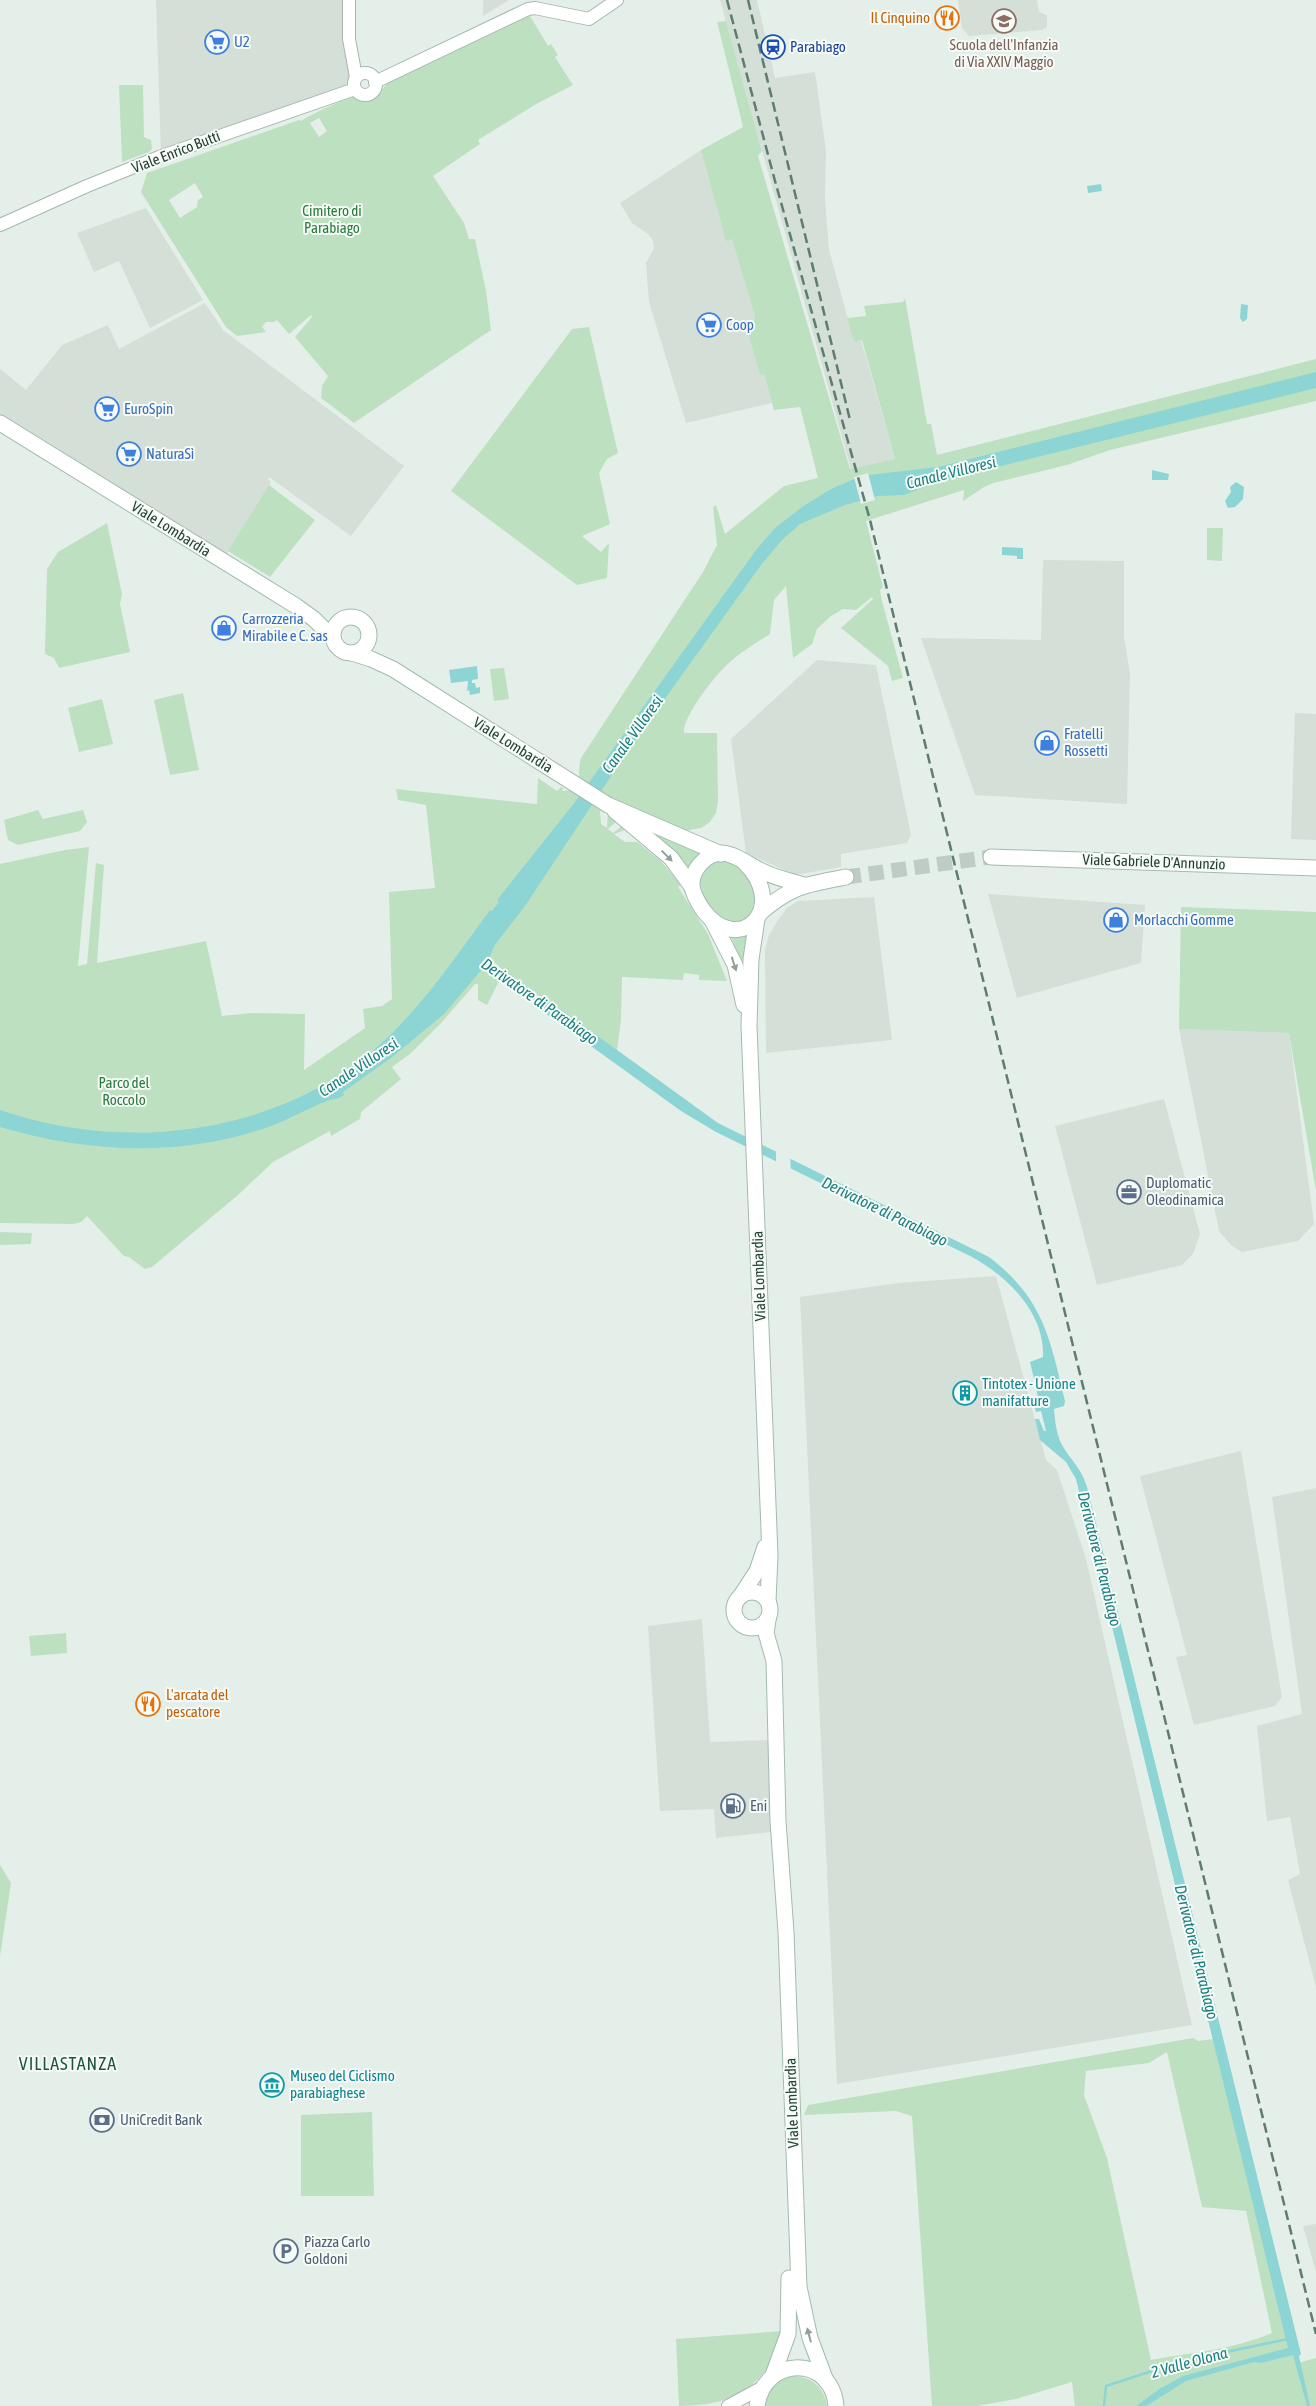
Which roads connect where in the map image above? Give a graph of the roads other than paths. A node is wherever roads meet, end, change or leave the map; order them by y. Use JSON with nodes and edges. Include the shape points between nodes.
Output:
{"nodes":[{"id":1,"x":349,"y":0,"type":"edge"},
{"id":2,"x":617,"y":0,"type":"edge"},
{"id":3,"x":376,"y":82,"type":"junction"},
{"id":4,"x":356,"y":83,"type":"junction"},
{"id":5,"x":0,"y":226,"type":"edge"},
{"id":6,"x":0,"y":422,"type":"edge"},
{"id":7,"x":314,"y":619,"type":"junction"},
{"id":8,"x":337,"y":622,"type":"junction"},
{"id":9,"x":333,"y":638,"type":"junction"},
{"id":10,"x":368,"y":641,"type":"junction"},
{"id":11,"x":352,"y":653,"type":"junction"},
{"id":12,"x":393,"y":669,"type":"junction"},
{"id":13,"x":604,"y":802,"type":"junction"},
{"id":14,"x":721,"y":854,"type":"junction"},
{"id":15,"x":991,"y":857,"type":"tunnel mouth"},
{"id":16,"x":743,"y":861,"type":"junction"},
{"id":17,"x":1316,"y":868,"type":"edge"},
{"id":18,"x":846,"y":877,"type":"tunnel mouth"},
{"id":19,"x":804,"y":885,"type":"junction"},
{"id":20,"x":692,"y":887,"type":"junction"},
{"id":21,"x":759,"y":916,"type":"junction"},
{"id":22,"x":712,"y":920,"type":"junction"},
{"id":23,"x":749,"y":1026,"type":"junction"},
{"id":24,"x":768,"y":1525,"type":"junction"},
{"id":25,"x":740,"y":1597,"type":"junction"},
{"id":26,"x":768,"y":1601,"type":"junction"},
{"id":27,"x":768,"y":1620,"type":"junction"},
{"id":28,"x":744,"y":1626,"type":"junction"},
{"id":29,"x":773,"y":1685,"type":"junction"},
{"id":30,"x":778,"y":1821,"type":"junction"},
{"id":31,"x":768,"y":2381,"type":"junction"},
{"id":32,"x":826,"y":2381,"type":"junction"},
{"id":33,"x":728,"y":2406,"type":"edge"},
{"id":34,"x":757,"y":2406,"type":"edge"},
{"id":35,"x":836,"y":2406,"type":"edge"}],
"edges":[{"from":1,"to":4,"type":"street","via":[[349,39]]},
{"from":2,"to":3,"type":"street","via":[[589,19],[528,9]]},
{"from":3,"to":4,"type":"street","via":[[363,73]]},
{"from":3,"to":4,"type":"street","via":[[370,94],[361,94]]},
{"from":4,"to":5,"type":"street","name":"Viale Enrico Butti","via":[[87,186]]},
{"from":6,"to":7,"type":"main road","name":"Viale Lombardia"},
{"from":7,"to":8,"type":"main road","name":"Viale Lombardia"},
{"from":7,"to":9,"type":"main road","name":"Viale Lombardia"},
{"from":8,"to":9,"type":"main road"},
{"from":8,"to":10,"type":"main road","name":"Viale Lombardia","via":[[347,617],[358,618],[368,630]]},
{"from":9,"to":11,"type":"main road","name":"Viale Lombardia","via":[[341,650]]},
{"from":10,"to":11,"type":"main road","via":[[362,649]]},
{"from":10,"to":12,"type":"main road","name":"Viale Lombardia"},
{"from":11,"to":12,"type":"main road","name":"Viale Lombardia"},
{"from":12,"to":13,"type":"main road","name":"Viale Lombardia"},
{"from":13,"to":14,"type":"main road","name":"Viale Lombardia"},
{"from":13,"to":20,"type":"main road","name":"Viale Lombardia","one_way":true,"via":[[671,858]]},
{"from":14,"to":16,"type":"main road","name":"Viale Lombardia"},
{"from":14,"to":20,"type":"main road","via":[[701,863]]},
{"from":15,"to":17,"type":"main road","name":"Viale Gabriele D'Annunzio"},
{"from":16,"to":19,"type":"main road","via":[[765,873]]},
{"from":16,"to":21,"type":"main road","name":"Viale Lombardia","via":[[761,887],[764,901]]},
{"from":18,"to":19,"type":"main road"},
{"from":19,"to":21,"type":"main road","via":[[782,895]]},
{"from":20,"to":22,"type":"main road","name":"Viale Lombardia"},
{"from":21,"to":22,"type":"main road","via":[[746,927],[734,930]]},
{"from":21,"to":23,"type":"main road","name":"Viale Lombardia","via":[[751,959]]},
{"from":22,"to":23,"type":"main road","name":"Viale Lombardia","one_way":true,"via":[[735,964]]},
{"from":23,"to":24,"type":"main road","name":"Viale Lombardia"},
{"from":24,"to":25,"type":"main road","name":"Viale Lombardia","via":[[757,1571]]},
{"from":24,"to":26,"type":"main road","name":"Viale Lombardia"},
{"from":25,"to":26,"type":"main road","via":[[755,1592]]},
{"from":25,"to":28,"type":"main road","name":"Viale Lombardia","via":[[734,1612]]},
{"from":26,"to":27,"type":"main road","name":"Viale Lombardia"},
{"from":27,"to":28,"type":"main road","via":[[754,1628]]},
{"from":27,"to":29,"type":"main road","name":"Viale Lombardia","via":[[766,1633],[774,1662]]},
{"from":28,"to":29,"type":"main road","name":"Viale Lombardia","via":[[765,1654]]},
{"from":29,"to":30,"type":"main road","name":"Viale Lombardia"},
{"from":30,"to":31,"type":"main road","name":"Viale Lombardia","via":[[777,1929],[790,2301],[788,2334]]},
{"from":32,"to":30,"type":"main road","name":"Viale Lombardia","one_way":true,"via":[[810,2338],[799,2287],[786,1932]]},
{"from":31,"to":32,"type":"main road","via":[[791,2368],[800,2367]]},
{"from":31,"to":33,"type":"street"},
{"from":31,"to":34,"type":"main road","name":"Viale Lombardia"},
{"from":32,"to":35,"type":"main road","name":"Viale Lombardia","via":[[834,2393]]}]}
